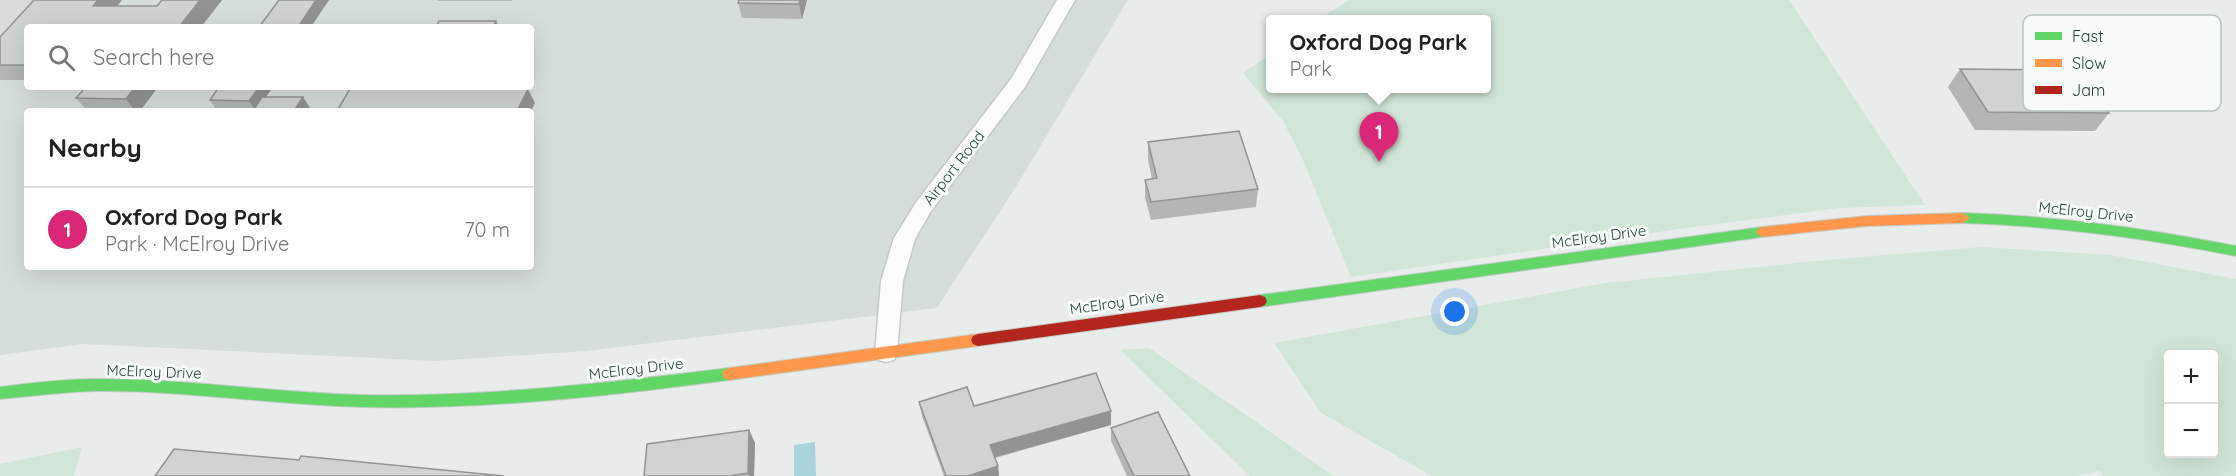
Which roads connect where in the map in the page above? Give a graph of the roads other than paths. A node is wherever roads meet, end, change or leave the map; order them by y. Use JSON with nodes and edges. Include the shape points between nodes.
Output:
{"nodes":[{"id":1,"x":1066,"y":0,"type":"edge"},
{"id":2,"x":2236,"y":251,"type":"edge"},
{"id":3,"x":886,"y":353,"type":"junction"},
{"id":4,"x":0,"y":393,"type":"edge"}],
"edges":[{"from":1,"to":3,"type":"street","name":"Airport Road","via":[[1018,83],[924,206],[905,238],[892,281]]},
{"from":2,"to":3,"type":"street","name":"McElroy Drive","via":[[2097,227],[1995,220],[1904,219],[1807,226]]},
{"from":3,"to":4,"type":"street","name":"McElroy Drive","via":[[522,398],[362,401],[157,387],[58,386]]}]}
